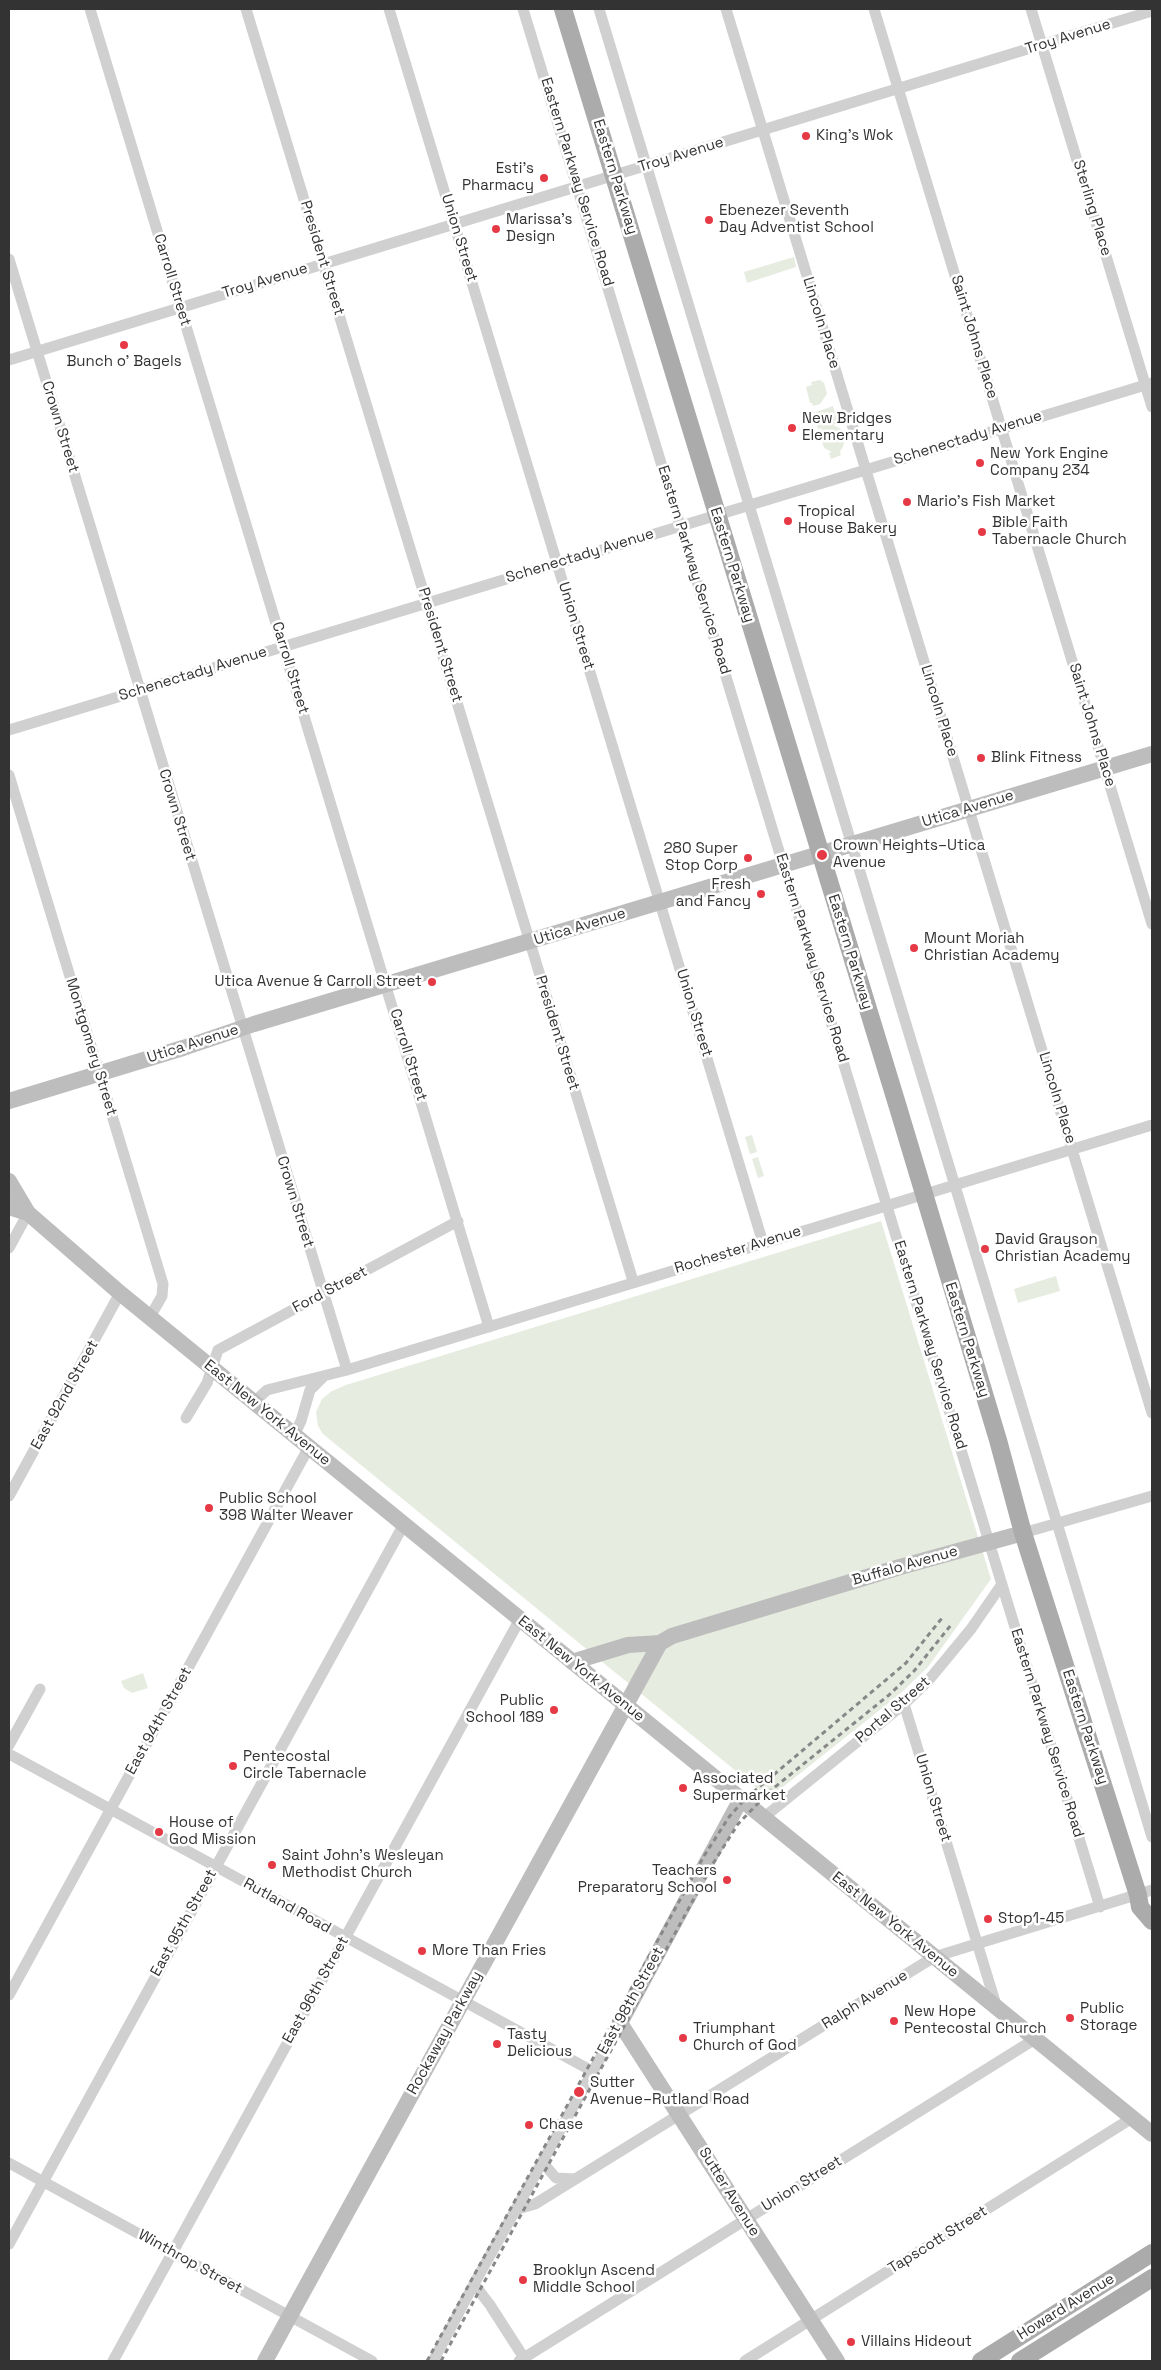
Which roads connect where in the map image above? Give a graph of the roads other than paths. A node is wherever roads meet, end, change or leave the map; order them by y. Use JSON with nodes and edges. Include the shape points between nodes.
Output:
{"nodes":[{"id":1,"x":90,"y":9,"type":"edge"},
{"id":2,"x":246,"y":9,"type":"edge"},
{"id":3,"x":389,"y":9,"type":"edge"},
{"id":4,"x":523,"y":9,"type":"edge"},
{"id":5,"x":563,"y":9,"type":"edge"},
{"id":6,"x":599,"y":9,"type":"edge"},
{"id":7,"x":726,"y":9,"type":"edge"},
{"id":8,"x":874,"y":9,"type":"edge"},
{"id":9,"x":1031,"y":9,"type":"edge"},
{"id":10,"x":1152,"y":11,"type":"edge"},
{"id":11,"x":1042,"y":45,"type":"junction"},
{"id":12,"x":899,"y":88,"type":"junction"},
{"id":13,"x":762,"y":130,"type":"junction"},
{"id":14,"x":646,"y":165,"type":"junction"},
{"id":15,"x":614,"y":175,"type":"junction"},
{"id":16,"x":578,"y":186,"type":"junction"},
{"id":17,"x":454,"y":223,"type":"junction"},
{"id":18,"x":9,"y":259,"type":"edge"},
{"id":19,"x":324,"y":263,"type":"junction"},
{"id":20,"x":180,"y":307,"type":"junction"},
{"id":21,"x":37,"y":351,"type":"junction"},
{"id":22,"x":9,"y":360,"type":"edge"},
{"id":23,"x":1149,"y":384,"type":"edge"},
{"id":24,"x":1152,"y":407,"type":"edge"},
{"id":25,"x":1002,"y":428,"type":"junction"},
{"id":26,"x":866,"y":470,"type":"junction"},
{"id":27,"x":749,"y":505,"type":"junction"},
{"id":28,"x":717,"y":515,"type":"junction"},
{"id":29,"x":681,"y":526,"type":"junction"},
{"id":30,"x":557,"y":563,"type":"junction"},
{"id":31,"x":427,"y":602,"type":"junction"},
{"id":32,"x":283,"y":647,"type":"junction"},
{"id":33,"x":139,"y":690,"type":"junction"},
{"id":34,"x":9,"y":730,"type":"edge"},
{"id":35,"x":1152,"y":754,"type":"edge"},
{"id":36,"x":1105,"y":768,"type":"junction"},
{"id":37,"x":9,"y":775,"type":"edge"},
{"id":38,"x":969,"y":809,"type":"junction"},
{"id":39,"x":851,"y":844,"type":"junction"},
{"id":40,"x":820,"y":854,"type":"junction"},
{"id":41,"x":784,"y":864,"type":"junction"},
{"id":42,"x":660,"y":903,"type":"junction"},
{"id":43,"x":1152,"y":924,"type":"edge"},
{"id":44,"x":530,"y":942,"type":"junction"},
{"id":45,"x":386,"y":985,"type":"junction"},
{"id":46,"x":242,"y":1028,"type":"junction"},
{"id":47,"x":99,"y":1073,"type":"junction"},
{"id":48,"x":9,"y":1101,"type":"edge"},
{"id":49,"x":1152,"y":1125,"type":"edge"},
{"id":50,"x":1072,"y":1149,"type":"junction"},
{"id":51,"x":9,"y":1181,"type":"edge"},
{"id":52,"x":956,"y":1184,"type":"junction"},
{"id":53,"x":923,"y":1194,"type":"junction"},
{"id":54,"x":887,"y":1205,"type":"junction"},
{"id":55,"x":9,"y":1207,"type":"edge"},
{"id":56,"x":28,"y":1214,"type":"junction"},
{"id":57,"x":458,"y":1220,"type":"junction"},
{"id":58,"x":763,"y":1243,"type":"junction"},
{"id":59,"x":9,"y":1248,"type":"edge"},
{"id":60,"x":633,"y":1281,"type":"junction"},
{"id":61,"x":323,"y":1293,"type":"junction"},
{"id":62,"x":120,"y":1294,"type":"junction"},
{"id":63,"x":150,"y":1317,"type":"junction"},
{"id":64,"x":489,"y":1327,"type":"junction"},
{"id":65,"x":212,"y":1368,"type":"junction"},
{"id":66,"x":347,"y":1370,"type":"junction"},
{"id":67,"x":323,"y":1376,"type":"junction"},
{"id":68,"x":254,"y":1402,"type":"junction"},
{"id":69,"x":1152,"y":1413,"type":"edge"},
{"id":70,"x":186,"y":1418,"type":"dead end"},
{"id":71,"x":294,"y":1435,"type":"junction"},
{"id":72,"x":309,"y":1447,"type":"junction"},
{"id":73,"x":9,"y":1496,"type":"edge"},
{"id":74,"x":1152,"y":1496,"type":"edge"},
{"id":75,"x":1058,"y":1523,"type":"junction"},
{"id":76,"x":404,"y":1524,"type":"junction"},
{"id":77,"x":1023,"y":1533,"type":"junction"},
{"id":78,"x":990,"y":1542,"type":"junction"},
{"id":79,"x":1002,"y":1584,"type":"junction"},
{"id":80,"x":520,"y":1619,"type":"junction"},
{"id":81,"x":660,"y":1643,"type":"junction"},
{"id":82,"x":572,"y":1662,"type":"junction"},
{"id":83,"x":40,"y":1689,"type":"dead end"},
{"id":84,"x":625,"y":1704,"type":"junction"},
{"id":85,"x":904,"y":1704,"type":"junction"},
{"id":86,"x":9,"y":1745,"type":"edge"},
{"id":87,"x":9,"y":1754,"type":"edge"},
{"id":88,"x":741,"y":1799,"type":"junction"},
{"id":89,"x":110,"y":1809,"type":"junction"},
{"id":90,"x":764,"y":1818,"type":"junction"},
{"id":91,"x":1152,"y":1837,"type":"edge"},
{"id":92,"x":215,"y":1867,"type":"junction"},
{"id":93,"x":1147,"y":1897,"type":"edge"},
{"id":94,"x":1100,"y":1906,"type":"junction"},
{"id":95,"x":1152,"y":1921,"type":"edge"},
{"id":96,"x":344,"y":1937,"type":"junction"},
{"id":97,"x":977,"y":1944,"type":"junction"},
{"id":98,"x":934,"y":1957,"type":"junction"},
{"id":99,"x":9,"y":1995,"type":"edge"},
{"id":100,"x":462,"y":2002,"type":"junction"},
{"id":101,"x":997,"y":2008,"type":"junction"},
{"id":102,"x":620,"y":2023,"type":"junction"},
{"id":103,"x":1035,"y":2039,"type":"junction"},
{"id":104,"x":592,"y":2071,"type":"junction"},
{"id":105,"x":680,"y":2114,"type":"junction"},
{"id":106,"x":1132,"y":2118,"type":"junction"},
{"id":107,"x":1152,"y":2134,"type":"edge"},
{"id":108,"x":9,"y":2163,"type":"edge"},
{"id":109,"x":543,"y":2163,"type":"junction"},
{"id":110,"x":576,"y":2179,"type":"junction"},
{"id":111,"x":43,"y":2182,"type":"junction"},
{"id":112,"x":518,"y":2209,"type":"junction"},
{"id":113,"x":746,"y":2219,"type":"junction"},
{"id":114,"x":9,"y":2244,"type":"edge"},
{"id":115,"x":172,"y":2253,"type":"junction"},
{"id":116,"x":1152,"y":2253,"type":"edge"},
{"id":117,"x":1152,"y":2278,"type":"edge"},
{"id":118,"x":474,"y":2284,"type":"junction"},
{"id":119,"x":289,"y":2317,"type":"junction"},
{"id":120,"x":811,"y":2320,"type":"junction"},
{"id":121,"x":523,"y":2360,"type":"edge"},
{"id":122,"x":113,"y":2361,"type":"edge"},
{"id":123,"x":265,"y":2361,"type":"edge"},
{"id":124,"x":372,"y":2361,"type":"edge"},
{"id":125,"x":433,"y":2361,"type":"edge"},
{"id":126,"x":745,"y":2361,"type":"edge"},
{"id":127,"x":837,"y":2361,"type":"edge"},
{"id":128,"x":981,"y":2361,"type":"edge"},
{"id":129,"x":1020,"y":2361,"type":"edge"}],
"edges":[{"from":1,"to":20,"type":"street","name":"Carroll Street"},
{"from":2,"to":19,"type":"street","name":"President Street"},
{"from":3,"to":17,"type":"street","name":"Union Street"},
{"from":4,"to":16,"type":"street","name":"Eastern Parkway Service Road"},
{"from":5,"to":15,"type":"main road","name":"Eastern Parkway"},
{"from":6,"to":14,"type":"street"},
{"from":7,"to":13,"type":"street","name":"Lincoln Place"},
{"from":8,"to":12,"type":"street","name":"Saint Johns Place"},
{"from":9,"to":11,"type":"street","name":"Sterling Place"},
{"from":10,"to":11,"type":"street","name":"Troy Avenue"},
{"from":11,"to":12,"type":"street","name":"Troy Avenue"},
{"from":11,"to":23,"type":"street","name":"Sterling Place"},
{"from":12,"to":13,"type":"street","name":"Troy Avenue"},
{"from":12,"to":25,"type":"street","name":"Saint Johns Place"},
{"from":13,"to":14,"type":"street","name":"Troy Avenue"},
{"from":13,"to":26,"type":"street","name":"Lincoln Place"},
{"from":14,"to":15,"type":"street","name":"Troy Avenue"},
{"from":14,"to":27,"type":"street"},
{"from":15,"to":16,"type":"street","name":"Troy Avenue"},
{"from":15,"to":28,"type":"main road","name":"Eastern Parkway"},
{"from":16,"to":17,"type":"street","name":"Troy Avenue"},
{"from":16,"to":29,"type":"street","name":"Eastern Parkway Service Road"},
{"from":17,"to":19,"type":"street","name":"Troy Avenue"},
{"from":17,"to":30,"type":"street","name":"Union Street"},
{"from":18,"to":21,"type":"street","name":"Crown Street"},
{"from":19,"to":20,"type":"street","name":"Troy Avenue"},
{"from":19,"to":31,"type":"street","name":"President Street"},
{"from":20,"to":21,"type":"street","name":"Troy Avenue"},
{"from":20,"to":32,"type":"street","name":"Carroll Street"},
{"from":21,"to":22,"type":"street","name":"Troy Avenue"},
{"from":21,"to":33,"type":"street","name":"Crown Street"},
{"from":23,"to":24,"type":"street","name":"Sterling Place"},
{"from":23,"to":25,"type":"street","name":"Schenectady Avenue"},
{"from":25,"to":26,"type":"street","name":"Schenectady Avenue"},
{"from":25,"to":36,"type":"street","name":"Saint Johns Place"},
{"from":26,"to":27,"type":"street","name":"Schenectady Avenue"},
{"from":26,"to":38,"type":"street","name":"Lincoln Place"},
{"from":27,"to":28,"type":"street","name":"Schenectady Avenue"},
{"from":27,"to":39,"type":"street"},
{"from":28,"to":29,"type":"street","name":"Schenectady Avenue"},
{"from":28,"to":40,"type":"main road","name":"Eastern Parkway"},
{"from":29,"to":30,"type":"street","name":"Schenectady Avenue"},
{"from":29,"to":41,"type":"street","name":"Eastern Parkway Service Road"},
{"from":30,"to":31,"type":"street","name":"Schenectady Avenue"},
{"from":30,"to":42,"type":"street","name":"Union Street"},
{"from":31,"to":32,"type":"street","name":"Schenectady Avenue"},
{"from":31,"to":44,"type":"street","name":"President Street"},
{"from":32,"to":33,"type":"street","name":"Schenectady Avenue"},
{"from":32,"to":45,"type":"street","name":"Carroll Street"},
{"from":33,"to":34,"type":"street","name":"Schenectady Avenue"},
{"from":33,"to":46,"type":"street","name":"Crown Street"},
{"from":35,"to":36,"type":"main road","name":"Utica Avenue"},
{"from":36,"to":38,"type":"main road","name":"Utica Avenue"},
{"from":36,"to":43,"type":"street","name":"Saint Johns Place"},
{"from":37,"to":47,"type":"street","name":"Montgomery Street"},
{"from":38,"to":39,"type":"main road","name":"Utica Avenue"},
{"from":38,"to":50,"type":"street","name":"Lincoln Place"},
{"from":39,"to":40,"type":"main road","name":"Utica Avenue"},
{"from":39,"to":52,"type":"street"},
{"from":40,"to":41,"type":"main road","name":"Utica Avenue"},
{"from":40,"to":53,"type":"main road","name":"Eastern Parkway"},
{"from":41,"to":42,"type":"main road","name":"Utica Avenue"},
{"from":41,"to":54,"type":"street","name":"Eastern Parkway Service Road"},
{"from":42,"to":44,"type":"main road","name":"Utica Avenue"},
{"from":42,"to":58,"type":"street","name":"Union Street"},
{"from":44,"to":45,"type":"main road","name":"Utica Avenue"},
{"from":44,"to":60,"type":"street","name":"President Street"},
{"from":45,"to":46,"type":"main road","name":"Utica Avenue"},
{"from":45,"to":57,"type":"street","name":"Carroll Street"},
{"from":46,"to":47,"type":"main road","name":"Utica Avenue"},
{"from":46,"to":61,"type":"street","name":"Crown Street"},
{"from":47,"to":48,"type":"main road","name":"Utica Avenue"},
{"from":47,"to":63,"type":"street","name":"Montgomery Street","via":[[163,1284],[162,1296]]},
{"from":49,"to":50,"type":"street","name":"Rochester Avenue"},
{"from":50,"to":52,"type":"street","name":"Rochester Avenue"},
{"from":50,"to":69,"type":"street","name":"Lincoln Place"},
{"from":51,"to":56,"type":"main road"},
{"from":52,"to":53,"type":"street","name":"Rochester Avenue"},
{"from":52,"to":75,"type":"street"},
{"from":53,"to":54,"type":"street","name":"Rochester Avenue"},
{"from":53,"to":77,"type":"main road","name":"Eastern Parkway"},
{"from":54,"to":58,"type":"street","name":"Rochester Avenue"},
{"from":54,"to":78,"type":"street","name":"Eastern Parkway Service Road"},
{"from":55,"to":56,"type":"main road","name":"East New York Avenue"},
{"from":56,"to":59,"type":"street"},
{"from":56,"to":62,"type":"main road","name":"East New York Avenue"},
{"from":57,"to":61,"type":"street","name":"Ford Street"},
{"from":57,"to":64,"type":"street","name":"Carroll Street"},
{"from":58,"to":60,"type":"street","name":"Rochester Avenue"},
{"from":60,"to":64,"type":"street","name":"Rochester Avenue"},
{"from":61,"to":65,"type":"street","name":"Ford Street","via":[[218,1350]]},
{"from":61,"to":66,"type":"street","name":"Crown Street"},
{"from":62,"to":63,"type":"main road","name":"East New York Avenue"},
{"from":62,"to":73,"type":"street","name":"East 92nd Street"},
{"from":63,"to":65,"type":"main road","name":"East New York Avenue"},
{"from":64,"to":66,"type":"street","name":"Rochester Avenue"},
{"from":65,"to":68,"type":"main road","name":"East New York Avenue"},
{"from":65,"to":70,"type":"street","name":"Ford Street"},
{"from":66,"to":67,"type":"street","name":"Rochester Avenue"},
{"from":67,"to":68,"type":"street","name":"Rochester Avenue","via":[[267,1390]]},
{"from":67,"to":71,"type":"street","via":[[310,1390]]},
{"from":68,"to":71,"type":"main road","name":"East New York Avenue"},
{"from":71,"to":72,"type":"main road","name":"East New York Avenue"},
{"from":72,"to":76,"type":"main road","name":"East New York Avenue"},
{"from":72,"to":89,"type":"street","name":"East 94th Street"},
{"from":74,"to":75,"type":"street","name":"Buffalo Avenue"},
{"from":75,"to":77,"type":"street","name":"Buffalo Avenue"},
{"from":75,"to":91,"type":"street"},
{"from":76,"to":80,"type":"main road","name":"East New York Avenue"},
{"from":76,"to":92,"type":"street","name":"East 95th Street"},
{"from":77,"to":78,"type":"main road","name":"Buffalo Avenue"},
{"from":77,"to":93,"type":"main road","name":"Eastern Parkway"},
{"from":78,"to":79,"type":"street","name":"Eastern Parkway Service Road"},
{"from":78,"to":81,"type":"main road","name":"Buffalo Avenue","via":[[672,1636]]},
{"from":79,"to":85,"type":"street","name":"Portal Street","via":[[953,1652]]},
{"from":79,"to":94,"type":"street","name":"Eastern Parkway Service Road"},
{"from":80,"to":82,"type":"main road","name":"East New York Avenue"},
{"from":80,"to":96,"type":"street","name":"East 96th Street"},
{"from":81,"to":82,"type":"main road","name":"Buffalo Avenue","via":[[628,1645]]},
{"from":81,"to":84,"type":"main road"},
{"from":82,"to":84,"type":"main road","name":"East New York Avenue"},
{"from":83,"to":86,"type":"street"},
{"from":84,"to":88,"type":"main road","name":"East New York Avenue"},
{"from":84,"to":100,"type":"main road","name":"Rockaway Parkway"},
{"from":85,"to":90,"type":"street","name":"Portal Street"},
{"from":85,"to":97,"type":"street","name":"Union Street"},
{"from":87,"to":89,"type":"street","name":"Rutland Road"},
{"from":88,"to":90,"type":"main road","name":"East New York Avenue"},
{"from":88,"to":102,"type":"main road","name":"East 98th Street"},
{"from":89,"to":92,"type":"street","name":"Rutland Road"},
{"from":89,"to":99,"type":"street","name":"East 94th Street"},
{"from":90,"to":98,"type":"main road","name":"East New York Avenue"},
{"from":92,"to":96,"type":"street","name":"Rutland Road"},
{"from":92,"to":111,"type":"street","name":"East 95th Street"},
{"from":93,"to":94,"type":"street","name":"Ralph Avenue"},
{"from":93,"to":95,"type":"main road","name":"Eastern Parkway","via":[[1140,1907]]},
{"from":94,"to":97,"type":"street","name":"Ralph Avenue"},
{"from":96,"to":100,"type":"street","name":"Rutland Road"},
{"from":96,"to":115,"type":"street","name":"East 96th Street"},
{"from":97,"to":98,"type":"street","name":"Ralph Avenue"},
{"from":97,"to":101,"type":"street","name":"Union Street"},
{"from":98,"to":101,"type":"main road","name":"East New York Avenue"},
{"from":98,"to":105,"type":"street","name":"Ralph Avenue"},
{"from":100,"to":104,"type":"street","name":"Rutland Road"},
{"from":100,"to":119,"type":"main road","name":"Rockaway Parkway"},
{"from":101,"to":103,"type":"main road","name":"East New York Avenue"},
{"from":102,"to":104,"type":"street","name":"East 98th Street"},
{"from":102,"to":105,"type":"main road","name":"Sutter Avenue"},
{"from":103,"to":106,"type":"main road","name":"East New York Avenue"},
{"from":103,"to":113,"type":"street","name":"Union Street"},
{"from":104,"to":109,"type":"street","name":"East 98th Street"},
{"from":105,"to":110,"type":"street","name":"Ralph Avenue"},
{"from":105,"to":113,"type":"main road","name":"Sutter Avenue"},
{"from":106,"to":107,"type":"main road","name":"East New York Avenue"},
{"from":106,"to":120,"type":"street","name":"Tapscott Street"},
{"from":108,"to":111,"type":"street","name":"Winthrop Street"},
{"from":109,"to":110,"type":"street","via":[[556,2178]]},
{"from":109,"to":112,"type":"street","name":"East 98th Street"},
{"from":110,"to":112,"type":"street","name":"Ralph Avenue","via":[[535,2204]]},
{"from":111,"to":114,"type":"street","name":"East 95th Street"},
{"from":111,"to":115,"type":"street","name":"Winthrop Street"},
{"from":112,"to":118,"type":"street","name":"East 98th Street"},
{"from":113,"to":120,"type":"main road","name":"Sutter Avenue"},
{"from":113,"to":121,"type":"street","name":"Union Street"},
{"from":115,"to":119,"type":"street","name":"Winthrop Street"},
{"from":115,"to":122,"type":"street","name":"East 96th Street"},
{"from":116,"to":128,"type":"main road","name":"Howard Avenue"},
{"from":117,"to":129,"type":"main road","name":"Howard Avenue"},
{"from":118,"to":121,"type":"street"},
{"from":118,"to":125,"type":"street","name":"East 98th Street"},
{"from":119,"to":123,"type":"main road","name":"Rockaway Parkway"},
{"from":119,"to":124,"type":"street","name":"Winthrop Street"},
{"from":120,"to":126,"type":"street","name":"Tapscott Street"},
{"from":120,"to":127,"type":"main road","name":"Sutter Avenue"}]}
